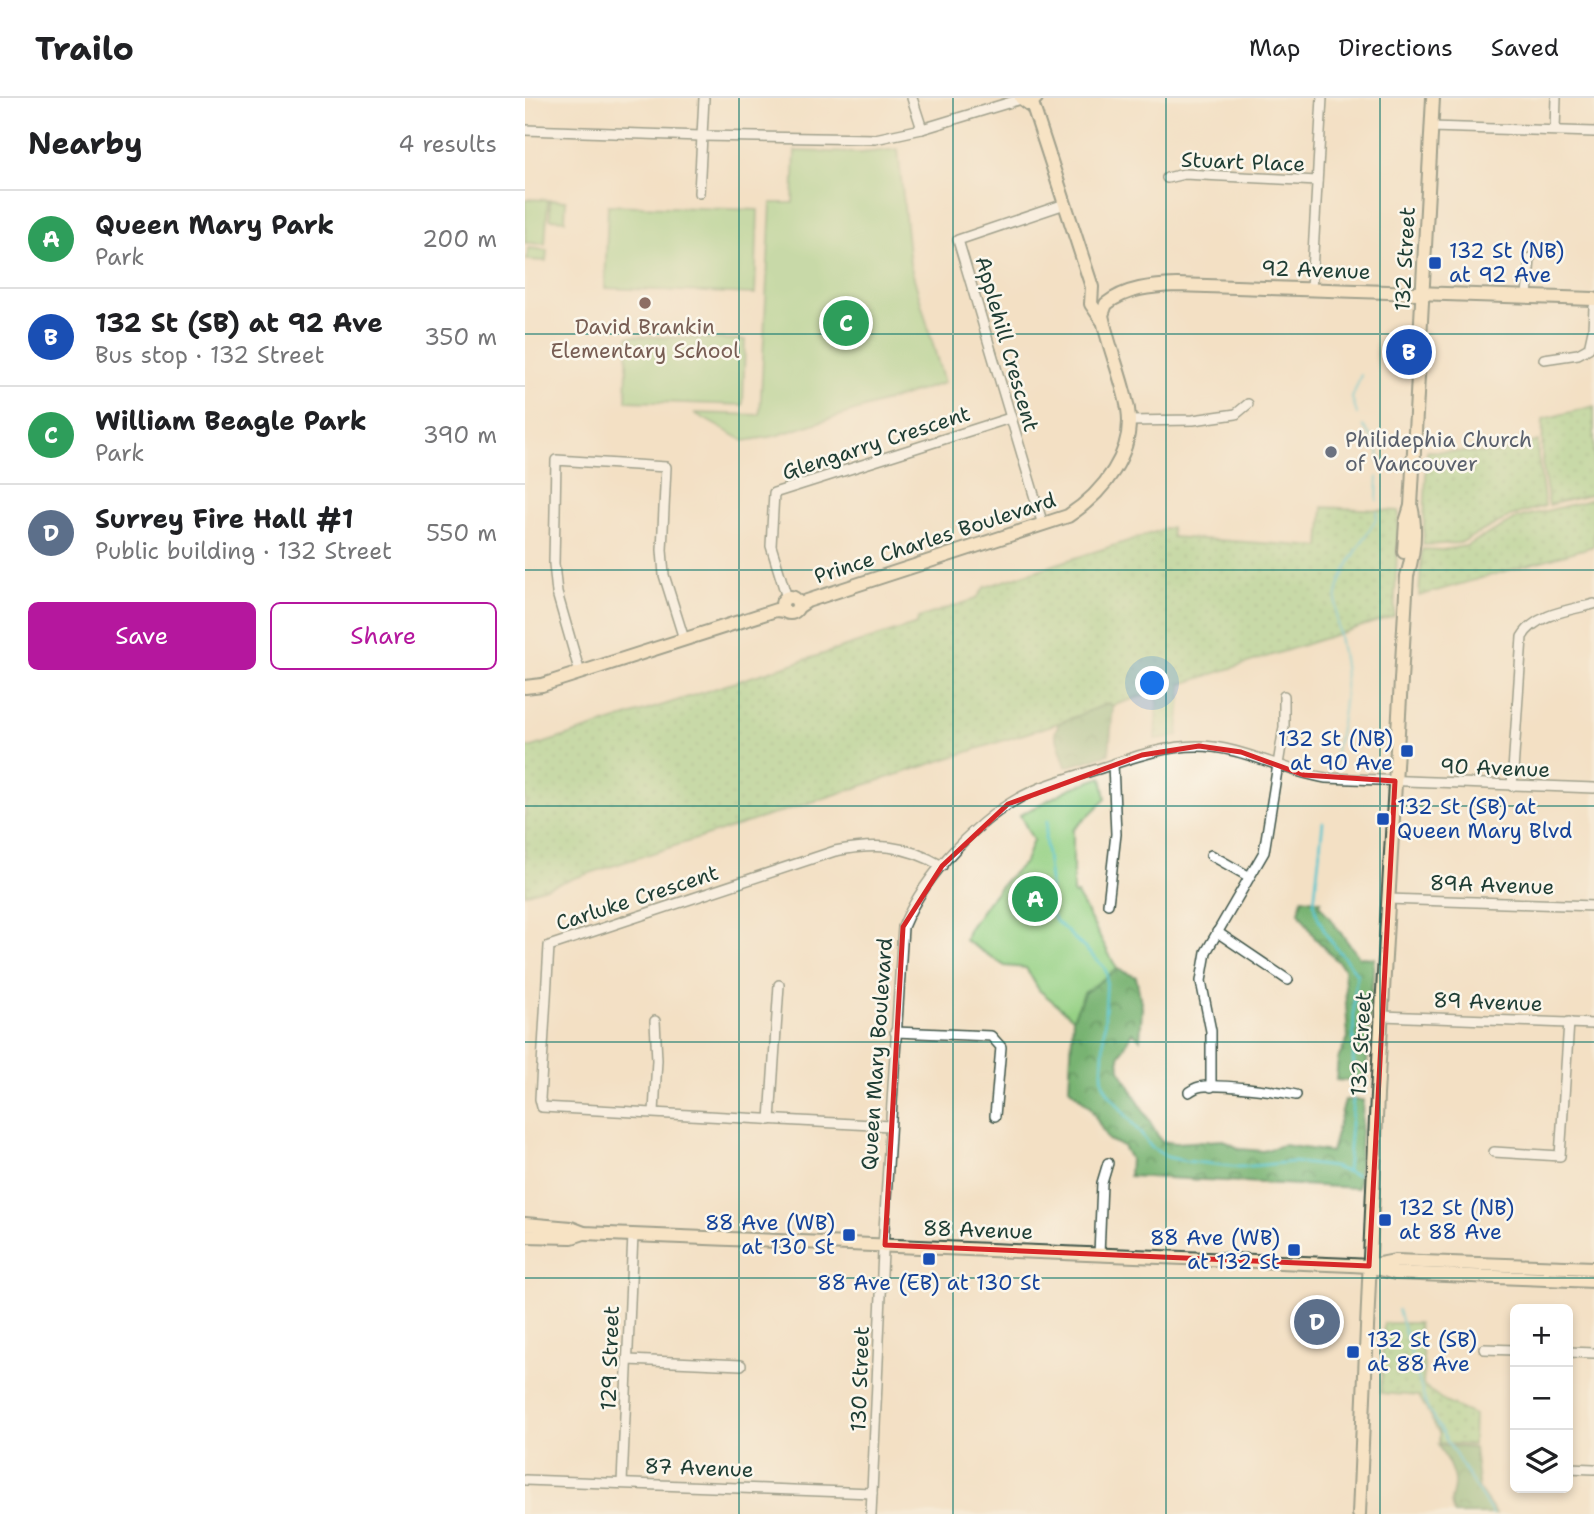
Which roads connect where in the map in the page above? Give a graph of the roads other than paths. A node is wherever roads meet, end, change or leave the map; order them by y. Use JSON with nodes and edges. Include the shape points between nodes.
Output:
{"nodes":[{"id":1,"x":704,"y":98,"type":"edge"},
{"id":2,"x":912,"y":98,"type":"edge"},
{"id":3,"x":1322,"y":98,"type":"edge"},
{"id":4,"x":1433,"y":98,"type":"edge"},
{"id":5,"x":1556,"y":98,"type":"edge"},
{"id":6,"x":1028,"y":100,"type":"edge"},
{"id":7,"x":1431,"y":127,"type":"junction"},
{"id":8,"x":922,"y":129,"type":"junction"},
{"id":9,"x":525,"y":130,"type":"edge"},
{"id":10,"x":1555,"y":130,"type":"junction"},
{"id":11,"x":1594,"y":132,"type":"edge"},
{"id":12,"x":702,"y":136,"type":"junction"},
{"id":13,"x":1167,"y":178,"type":"dead end"},
{"id":14,"x":1317,"y":181,"type":"junction"},
{"id":15,"x":699,"y":193,"type":"dead end"},
{"id":16,"x":1065,"y":204,"type":"junction"},
{"id":17,"x":1529,"y":258,"type":"dead end"},
{"id":18,"x":1311,"y":289,"type":"junction"},
{"id":19,"x":1423,"y":292,"type":"junction"},
{"id":20,"x":1527,"y":296,"type":"junction"},
{"id":21,"x":1098,"y":299,"type":"junction"},
{"id":22,"x":1594,"y":299,"type":"edge"},
{"id":23,"x":1594,"y":307,"type":"edge"},
{"id":24,"x":1544,"y":359,"type":"dead end"},
{"id":25,"x":1248,"y":404,"type":"dead end"},
{"id":26,"x":1010,"y":418,"type":"junction"},
{"id":27,"x":1129,"y":421,"type":"junction"},
{"id":28,"x":1043,"y":525,"type":"junction"},
{"id":29,"x":1594,"y":604,"type":"edge"},
{"id":30,"x":790,"y":605,"type":"junction"},
{"id":31,"x":684,"y":639,"type":"junction"},
{"id":32,"x":580,"y":673,"type":"junction"},
{"id":33,"x":525,"y":687,"type":"edge"},
{"id":34,"x":1284,"y":696,"type":"dead end"},
{"id":35,"x":1114,"y":764,"type":"junction"},
{"id":36,"x":1278,"y":766,"type":"junction"},
{"id":37,"x":1395,"y":781,"type":"junction"},
{"id":38,"x":1511,"y":786,"type":"junction"},
{"id":39,"x":1594,"y":788,"type":"edge"},
{"id":40,"x":1211,"y":855,"type":"dead end"},
{"id":41,"x":942,"y":866,"type":"junction"},
{"id":42,"x":1248,"y":876,"type":"junction"},
{"id":43,"x":1388,"y":899,"type":"junction"},
{"id":44,"x":1108,"y":904,"type":"dead end"},
{"id":45,"x":1594,"y":906,"type":"edge"},
{"id":46,"x":1217,"y":932,"type":"junction"},
{"id":47,"x":1288,"y":980,"type":"dead end"},
{"id":48,"x":779,"y":985,"type":"dead end"},
{"id":49,"x":1382,"y":1016,"type":"junction"},
{"id":50,"x":655,"y":1021,"type":"dead end"},
{"id":51,"x":1569,"y":1023,"type":"junction"},
{"id":52,"x":1594,"y":1024,"type":"edge"},
{"id":53,"x":996,"y":1026,"type":"dead end"},
{"id":54,"x":895,"y":1032,"type":"junction"},
{"id":55,"x":991,"y":1036,"type":"junction"},
{"id":56,"x":1212,"y":1087,"type":"junction"},
{"id":57,"x":1189,"y":1092,"type":"dead end"},
{"id":58,"x":1296,"y":1095,"type":"dead end"},
{"id":59,"x":654,"y":1112,"type":"junction"},
{"id":60,"x":995,"y":1116,"type":"dead end"},
{"id":61,"x":770,"y":1120,"type":"junction"},
{"id":62,"x":890,"y":1126,"type":"junction"},
{"id":63,"x":1494,"y":1152,"type":"dead end"},
{"id":64,"x":1108,"y":1163,"type":"dead end"},
{"id":65,"x":525,"y":1224,"type":"edge"},
{"id":66,"x":584,"y":1233,"type":"junction"},
{"id":67,"x":633,"y":1235,"type":"junction"},
{"id":68,"x":525,"y":1236,"type":"edge"},
{"id":69,"x":885,"y":1245,"type":"junction"},
{"id":70,"x":1099,"y":1255,"type":"junction"},
{"id":71,"x":1369,"y":1266,"type":"junction"},
{"id":72,"x":1594,"y":1268,"type":"edge"},
{"id":73,"x":1594,"y":1281,"type":"edge"},
{"id":74,"x":1485,"y":1349,"type":"dead end"},
{"id":75,"x":1510,"y":1350,"type":"edge"},
{"id":76,"x":1573,"y":1352,"type":"edge"},
{"id":77,"x":1594,"y":1353,"type":"edge"},
{"id":78,"x":628,"y":1360,"type":"junction"},
{"id":79,"x":741,"y":1365,"type":"dead end"},
{"id":80,"x":1573,"y":1468,"type":"edge"},
{"id":81,"x":1594,"y":1469,"type":"edge"},
{"id":82,"x":525,"y":1480,"type":"edge"},
{"id":83,"x":622,"y":1483,"type":"junction"},
{"id":84,"x":872,"y":1493,"type":"junction"},
{"id":85,"x":871,"y":1514,"type":"edge"},
{"id":86,"x":1359,"y":1514,"type":"edge"}],
"edges":[{"from":1,"to":12,"type":"street"},
{"from":2,"to":8,"type":"street"},
{"from":3,"to":14,"type":"street"},
{"from":4,"to":7,"type":"main road","name":"132 Street"},
{"from":5,"to":10,"type":"street"},
{"from":6,"to":8,"type":"street"},
{"from":6,"to":16,"type":"main road","name":"Prince Charles Boulevard"},
{"from":7,"to":10,"type":"street"},
{"from":7,"to":19,"type":"main road","name":"132 Street"},
{"from":8,"to":12,"type":"street","via":[[849,140]]},
{"from":9,"to":12,"type":"street"},
{"from":10,"to":11,"type":"street"},
{"from":12,"to":15,"type":"street"},
{"from":13,"to":14,"type":"street","name":"Stuart Place","via":[[1184,174]]},
{"from":14,"to":18,"type":"street"},
{"from":16,"to":21,"type":"main road","name":"Prince Charles Boulevard"},
{"from":16,"to":26,"type":"street","name":"Applehill Crescent","via":[[958,240]]},
{"from":17,"to":20,"type":"street"},
{"from":18,"to":19,"type":"main road","name":"92 Avenue"},
{"from":18,"to":21,"type":"main road","name":"92 Avenue","via":[[1177,285]]},
{"from":19,"to":20,"type":"main road","name":"92 Avenue"},
{"from":19,"to":37,"type":"main road","name":"132 Street","via":[[1411,506],[1415,522],[1407,576]]},
{"from":20,"to":22,"type":"main road","name":"92 Avenue"},
{"from":21,"to":27,"type":"main road","name":"Prince Charles Boulevard"},
{"from":23,"to":24,"type":"street","via":[[1589,348]]},
{"from":25,"to":27,"type":"street","via":[[1236,414]]},
{"from":26,"to":28,"type":"street","name":"Applehill Crescent"},
{"from":26,"to":30,"type":"street","name":"Glengarry Crescent","via":[[774,493],[771,546]]},
{"from":27,"to":28,"type":"main road","name":"Prince Charles Boulevard","via":[[1123,451],[1105,483],[1080,508]]},
{"from":28,"to":30,"type":"main road","name":"Prince Charles Boulevard"},
{"from":29,"to":38,"type":"street","via":[[1541,620],[1522,637]]},
{"from":30,"to":31,"type":"main road","name":"Prince Charles Boulevard"},
{"from":31,"to":32,"type":"main road","name":"Prince Charles Boulevard"},
{"from":31,"to":32,"type":"street","via":[[664,575],[666,467],[557,460],[557,593]]},
{"from":32,"to":33,"type":"main road","name":"Prince Charles Boulevard"},
{"from":34,"to":36,"type":"street"},
{"from":35,"to":36,"type":"street","name":"Queen Mary Boulevard","via":[[1167,749],[1199,746],[1241,752]]},
{"from":35,"to":41,"type":"street","name":"Queen Mary Boulevard","via":[[1009,804],[969,836]]},
{"from":35,"to":44,"type":"street","via":[[1116,834]]},
{"from":36,"to":37,"type":"street","name":"Queen Mary Boulevard","via":[[1326,778]]},
{"from":36,"to":42,"type":"street","via":[[1264,852]]},
{"from":37,"to":38,"type":"street","name":"90 Avenue"},
{"from":37,"to":43,"type":"main road","name":"132 Street"},
{"from":38,"to":39,"type":"street","name":"90 Avenue"},
{"from":40,"to":42,"type":"street"},
{"from":41,"to":54,"type":"street","name":"Queen Mary Boulevard","via":[[915,900],[903,928]]},
{"from":41,"to":59,"type":"street","name":"Carluke Crescent","via":[[924,855],[892,846],[835,851],[549,946],[542,1107]]},
{"from":42,"to":46,"type":"street"},
{"from":43,"to":45,"type":"street","name":"89A Avenue"},
{"from":43,"to":49,"type":"main road","name":"132 Street"},
{"from":46,"to":47,"type":"street"},
{"from":46,"to":56,"type":"street","via":[[1206,952],[1201,981],[1211,1031]]},
{"from":48,"to":61,"type":"street"},
{"from":49,"to":51,"type":"street","name":"89 Avenue"},
{"from":49,"to":71,"type":"main road","name":"132 Street"},
{"from":50,"to":59,"type":"street"},
{"from":51,"to":52,"type":"street","name":"89 Avenue"},
{"from":51,"to":63,"type":"street","via":[[1560,1156]]},
{"from":53,"to":55,"type":"street"},
{"from":54,"to":55,"type":"street"},
{"from":54,"to":62,"type":"street","name":"Queen Mary Boulevard"},
{"from":55,"to":60,"type":"street","via":[[1001,1047]]},
{"from":56,"to":57,"type":"street"},
{"from":56,"to":58,"type":"street"},
{"from":59,"to":61,"type":"street","name":"Carluke Crescent"},
{"from":61,"to":62,"type":"street","name":"Carluke Crescent"},
{"from":62,"to":69,"type":"street","name":"Queen Mary Boulevard"},
{"from":64,"to":70,"type":"street"},
{"from":65,"to":66,"type":"main road","name":"88 Avenue"},
{"from":66,"to":67,"type":"main road","name":"88 Avenue"},
{"from":66,"to":68,"type":"main road","name":"88 Avenue"},
{"from":67,"to":69,"type":"main road","name":"88 Avenue"},
{"from":67,"to":78,"type":"street","name":"129 Street"},
{"from":69,"to":70,"type":"main road","name":"88 Avenue"},
{"from":69,"to":84,"type":"street","name":"130 Street"},
{"from":70,"to":71,"type":"main road","name":"88 Avenue"},
{"from":71,"to":72,"type":"main road","name":"88 Avenue","via":[[1395,1261]]},
{"from":71,"to":73,"type":"main road","name":"88 Avenue","via":[[1395,1273]]},
{"from":71,"to":86,"type":"main road","name":"132 Street"},
{"from":74,"to":75,"type":"street"},
{"from":76,"to":77,"type":"street"},
{"from":78,"to":79,"type":"street"},
{"from":78,"to":83,"type":"street","name":"129 Street"},
{"from":80,"to":81,"type":"street"},
{"from":82,"to":83,"type":"street","name":"87 Avenue"},
{"from":83,"to":84,"type":"street","name":"87 Avenue"},
{"from":84,"to":85,"type":"street","name":"130 Street"}]}
